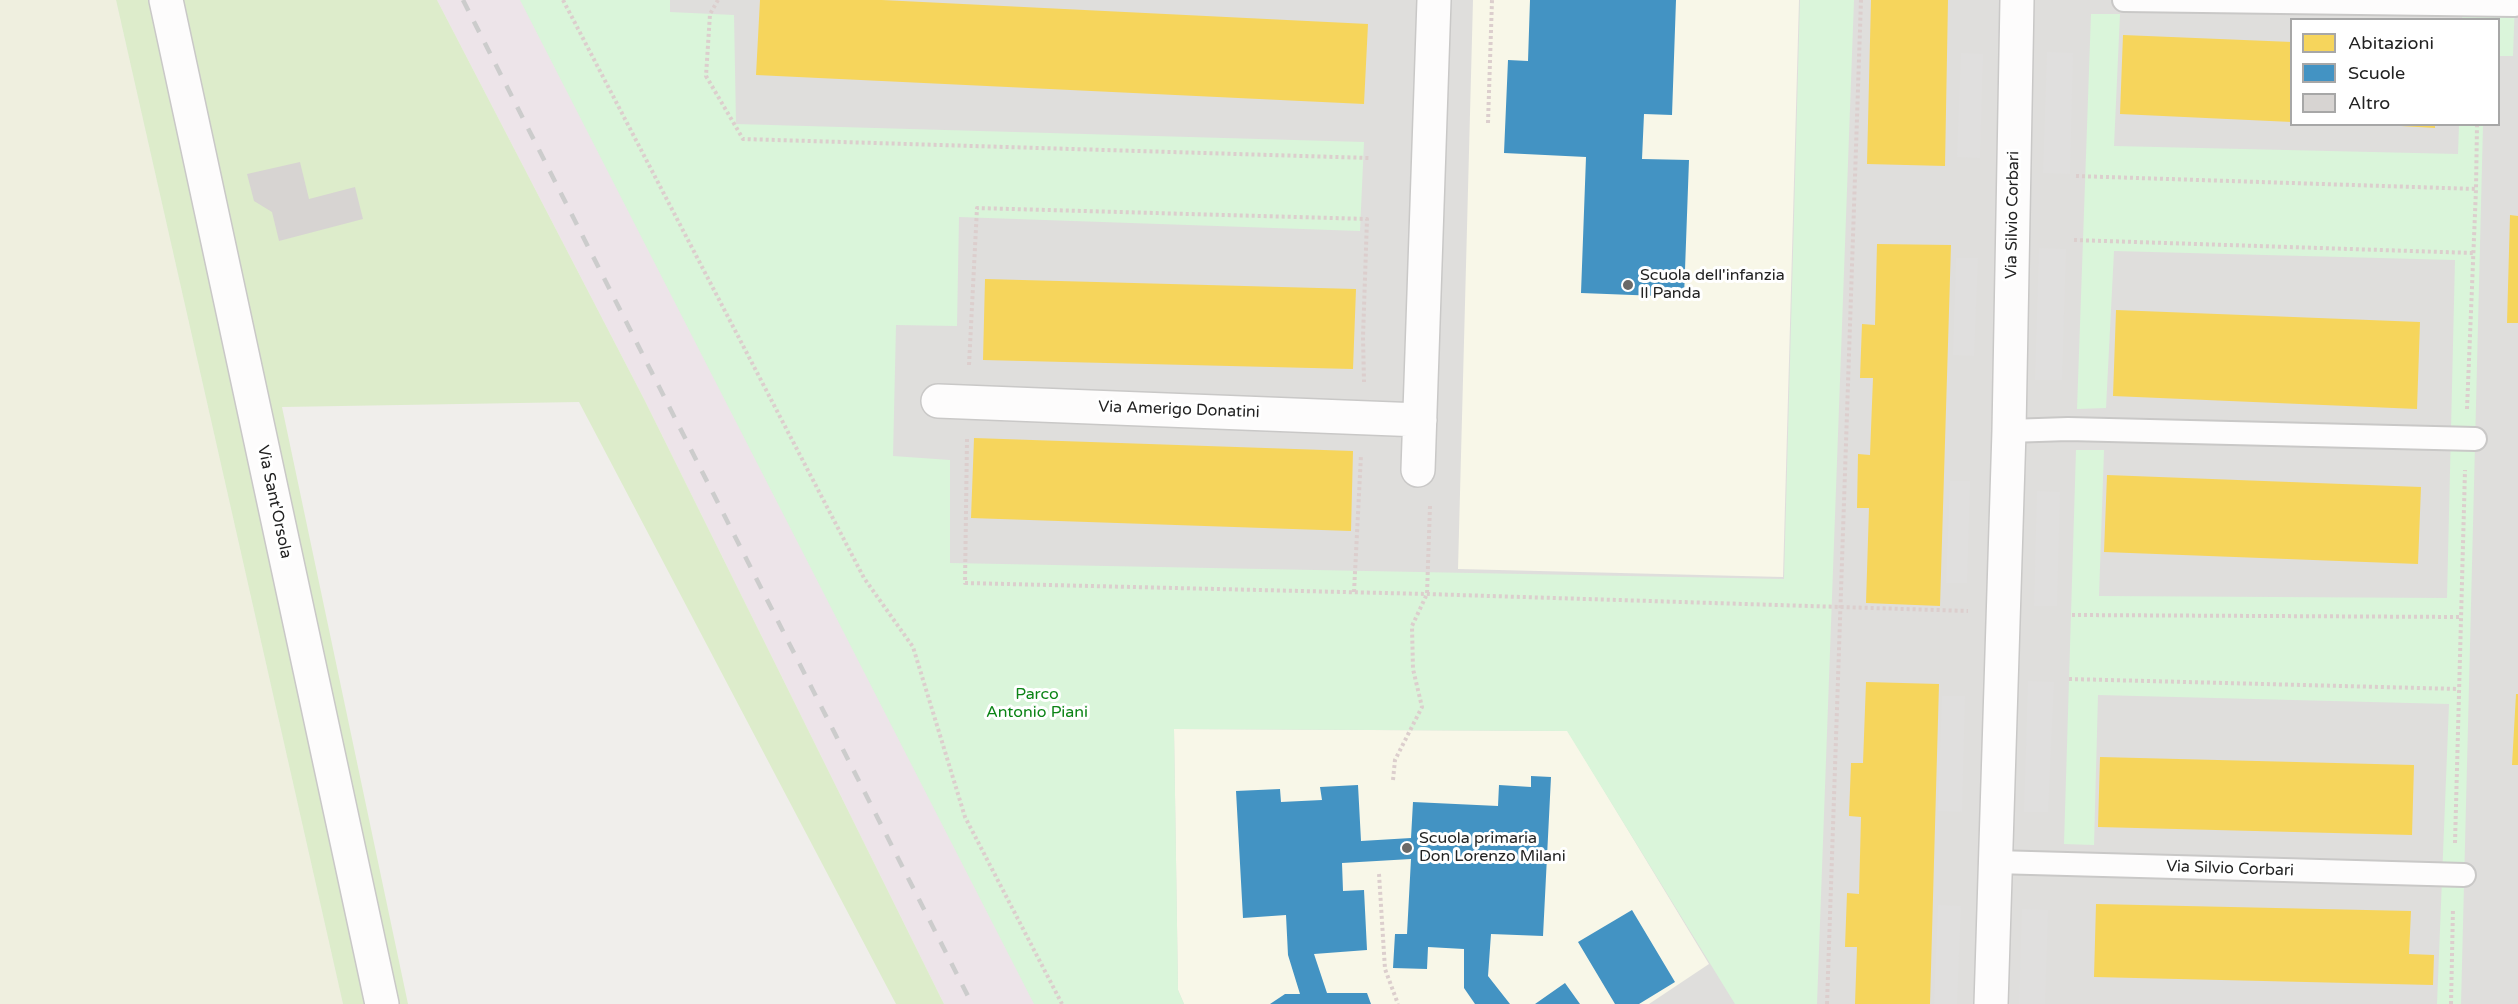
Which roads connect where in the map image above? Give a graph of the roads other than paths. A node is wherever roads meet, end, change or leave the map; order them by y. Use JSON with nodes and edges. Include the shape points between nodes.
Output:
{"nodes":[{"id":1,"x":166,"y":0,"type":"edge"},
{"id":2,"x":1434,"y":0,"type":"edge"},
{"id":3,"x":2017,"y":0,"type":"edge"},
{"id":4,"x":2124,"y":0,"type":"edge"},
{"id":5,"x":2514,"y":5,"type":"dead end"},
{"id":6,"x":952,"y":401,"type":"road end"},
{"id":7,"x":1420,"y":420,"type":"junction"},
{"id":8,"x":2009,"y":431,"type":"junction"},
{"id":9,"x":2470,"y":439,"type":"road end"},
{"id":10,"x":1424,"y":485,"type":"road end"},
{"id":11,"x":1995,"y":862,"type":"junction"},
{"id":12,"x":2459,"y":875,"type":"road end"},
{"id":13,"x":382,"y":1004,"type":"edge"},
{"id":14,"x":1991,"y":1004,"type":"edge"}],
"edges":[{"from":1,"to":13,"type":"street","name":"Via Sant'Orsola"},
{"from":2,"to":7,"type":"street"},
{"from":3,"to":8,"type":"street","name":"Via Silvio Corbari"},
{"from":4,"to":5,"type":"lane"},
{"from":6,"to":7,"type":"street","name":"Via Amerigo Donatini"},
{"from":7,"to":10,"type":"street"},
{"from":8,"to":9,"type":"lane","via":[[2068,429]]},
{"from":8,"to":11,"type":"street","name":"Via Silvio Corbari"},
{"from":11,"to":12,"type":"lane","name":"Via Silvio Corbari"},
{"from":11,"to":14,"type":"street","name":"Via Silvio Corbari"}]}
